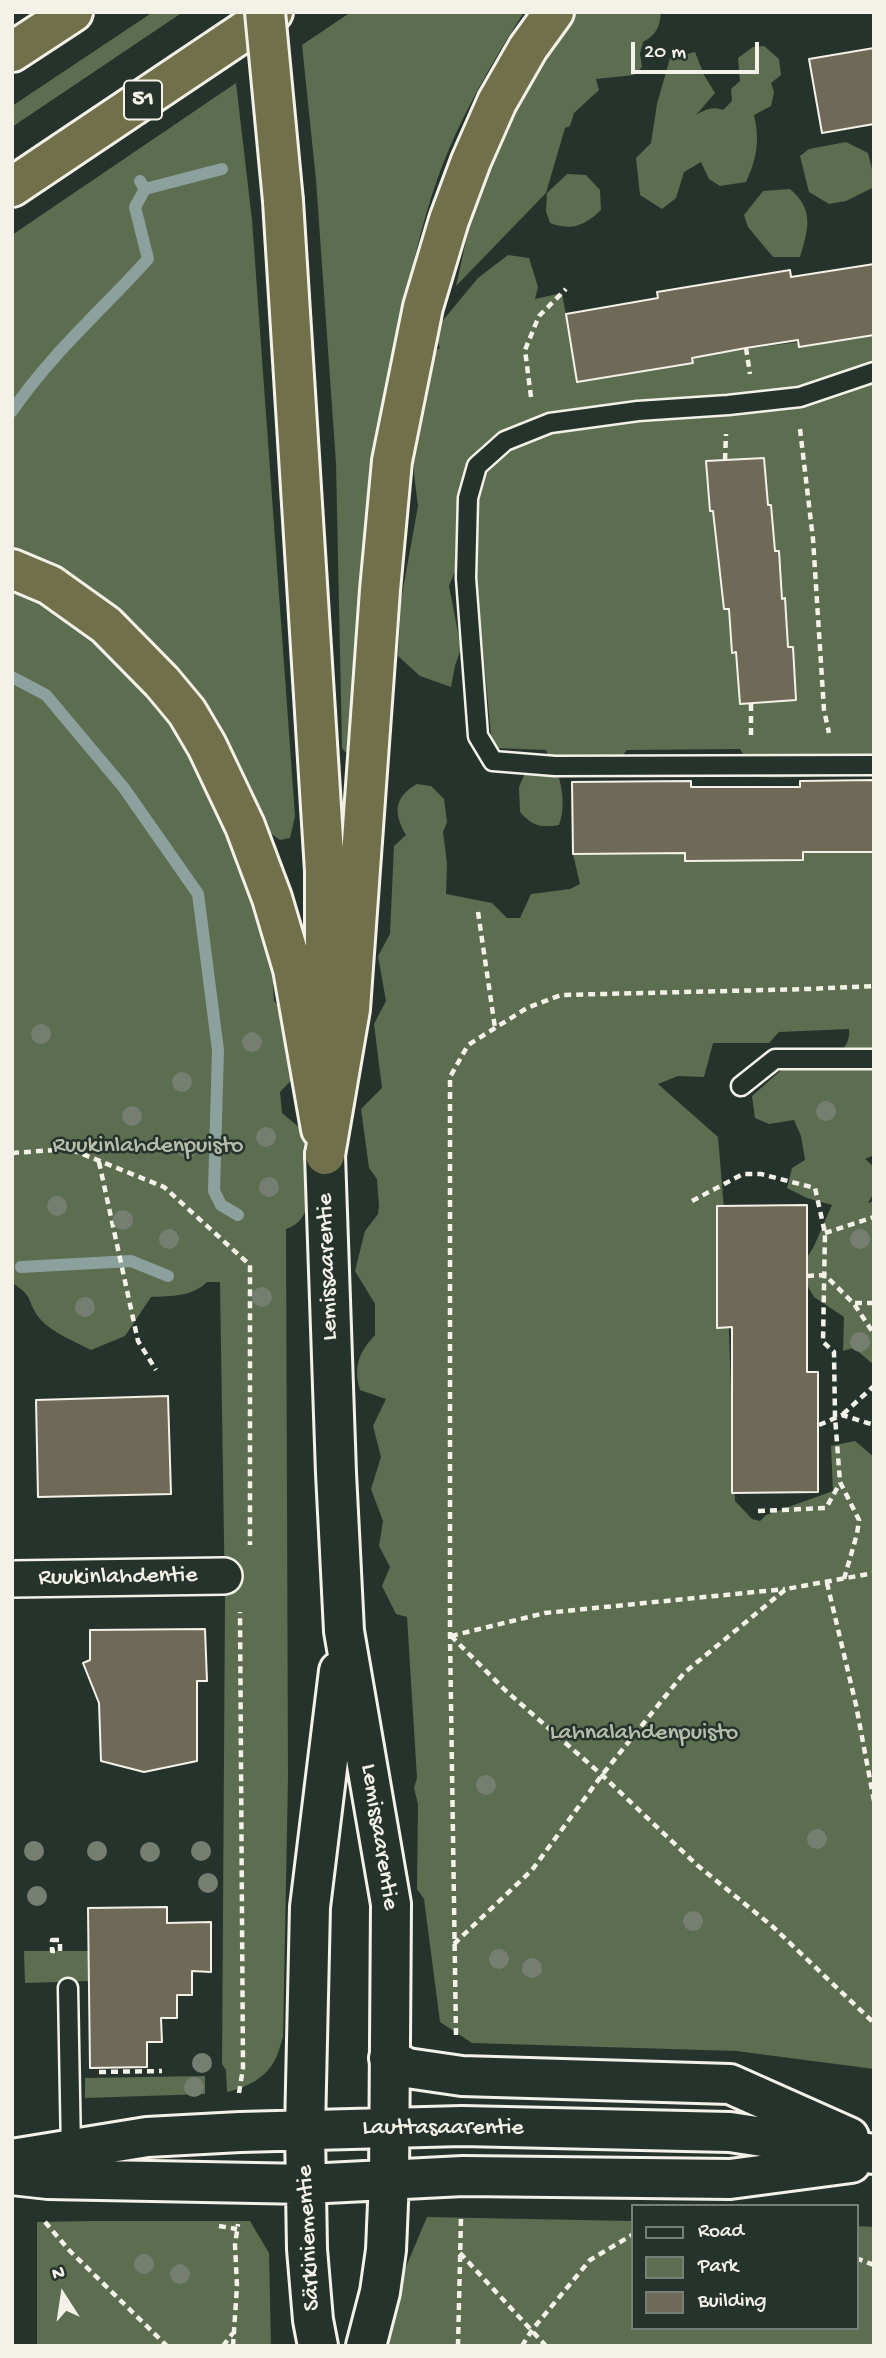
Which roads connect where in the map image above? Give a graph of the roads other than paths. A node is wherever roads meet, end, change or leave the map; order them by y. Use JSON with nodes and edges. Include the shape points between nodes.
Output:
{"nodes":[{"id":1,"x":74,"y":12,"type":"edge"},
{"id":2,"x":265,"y":12,"type":"edge"},
{"id":3,"x":274,"y":12,"type":"edge"},
{"id":4,"x":554,"y":12,"type":"edge"},
{"id":5,"x":12,"y":52,"type":"edge"},
{"id":6,"x":12,"y":187,"type":"edge"},
{"id":7,"x":874,"y":372,"type":"edge"},
{"id":8,"x":12,"y":569,"type":"edge"},
{"id":9,"x":874,"y":765,"type":"edge"},
{"id":10,"x":874,"y":1059,"type":"edge"},
{"id":11,"x":741,"y":1086,"type":"dead end"},
{"id":12,"x":325,"y":1155,"type":"junction"},
{"id":13,"x":232,"y":1577,"type":"road end"},
{"id":14,"x":12,"y":1579,"type":"edge"},
{"id":15,"x":344,"y":1630,"type":"junction"},
{"id":16,"x":68,"y":1988,"type":"dead end"},
{"id":17,"x":389,"y":2058,"type":"junction"},
{"id":18,"x":389,"y":2128,"type":"junction"},
{"id":19,"x":305,"y":2130,"type":"junction"},
{"id":20,"x":874,"y":2148,"type":"edge"},
{"id":21,"x":71,"y":2150,"type":"junction"},
{"id":22,"x":874,"y":2154,"type":"edge"},
{"id":23,"x":12,"y":2159,"type":"edge"},
{"id":24,"x":874,"y":2160,"type":"edge"},
{"id":25,"x":12,"y":2175,"type":"edge"},
{"id":26,"x":389,"y":2180,"type":"junction"},
{"id":27,"x":307,"y":2185,"type":"junction"},
{"id":28,"x":318,"y":2346,"type":"edge"},
{"id":29,"x":366,"y":2346,"type":"edge"}],
"edges":[{"from":1,"to":5,"type":"highway"},
{"from":2,"to":12,"type":"highway","bridge":true,"via":[[283,201],[325,871]]},
{"from":3,"to":6,"type":"highway","number":"51"},
{"from":4,"to":12,"type":"highway","via":[[497,102],[449,220],[423,307],[392,461],[350,1009]]},
{"from":7,"to":9,"type":"lane","via":[[800,397],[550,423],[505,441],[477,466],[468,498],[466,578],[478,736],[493,761],[555,766]]},
{"from":8,"to":12,"type":"highway","via":[[50,585],[106,625],[187,712],[206,746],[245,826],[293,969]]},
{"from":10,"to":11,"type":"lane","via":[[775,1059]]},
{"from":12,"to":15,"type":"main road","name":"Lemissaarentie"},
{"from":13,"to":14,"type":"street","name":"Ruukinlahdentie"},
{"from":15,"to":17,"type":"main road","name":"Lemissaarentie","via":[[391,1904]]},
{"from":15,"to":19,"type":"main road","name":"Lemissaarentie","via":[[310,1907]]},
{"from":16,"to":21,"type":"lane"},
{"from":17,"to":18,"type":"main road","name":"Lemissaarentie"},
{"from":17,"to":20,"type":"main road","via":[[407,2067],[462,2076],[730,2084]]},
{"from":18,"to":19,"type":"main road","name":"Lauttasaarentie"},
{"from":18,"to":22,"type":"main road","name":"Lauttasaarentie","via":[[730,2132]]},
{"from":18,"to":26,"type":"main road"},
{"from":19,"to":21,"type":"main road","name":"Lauttasaarentie","via":[[147,2137]]},
{"from":19,"to":27,"type":"main road","name":"Särkiniementie"},
{"from":21,"to":23,"type":"main road","name":"Lauttasaarentie"},
{"from":24,"to":26,"type":"main road","name":"Lauttasaarentie","via":[[730,2179],[463,2176]]},
{"from":25,"to":27,"type":"main road","name":"Lauttasaarentie"},
{"from":26,"to":27,"type":"main road","name":"Lauttasaarentie"},
{"from":26,"to":29,"type":"main road","via":[[386,2250]]},
{"from":27,"to":28,"type":"main road","name":"Särkiniementie","via":[[307,2249]]}]}
